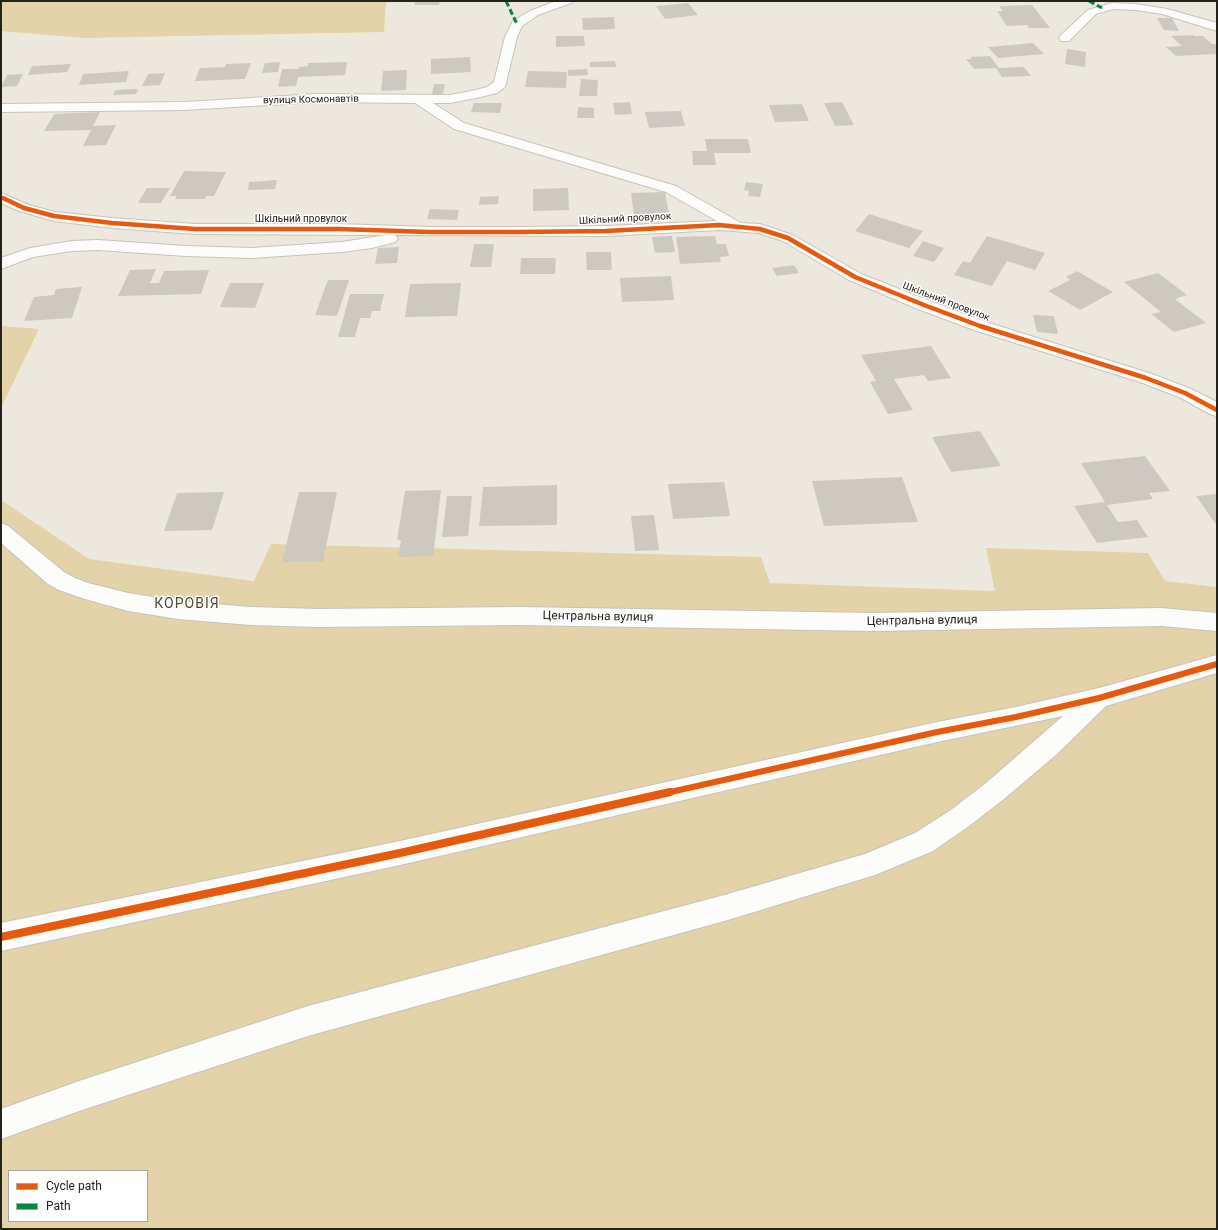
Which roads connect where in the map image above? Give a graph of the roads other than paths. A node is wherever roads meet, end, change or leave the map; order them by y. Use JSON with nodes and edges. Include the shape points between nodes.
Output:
{"nodes":[{"id":1,"x":567,"y":1,"type":"edge"},
{"id":2,"x":1217,"y":27,"type":"edge"},
{"id":3,"x":1065,"y":38,"type":"dead end"},
{"id":4,"x":420,"y":100,"type":"junction"},
{"id":5,"x":1,"y":108,"type":"edge"},
{"id":6,"x":1,"y":197,"type":"edge"},
{"id":7,"x":737,"y":226,"type":"junction"},
{"id":8,"x":404,"y":232,"type":"junction"},
{"id":9,"x":1,"y":264,"type":"edge"},
{"id":10,"x":1217,"y":410,"type":"edge"},
{"id":11,"x":1,"y":531,"type":"edge"},
{"id":12,"x":1217,"y":622,"type":"edge"},
{"id":13,"x":1217,"y":664,"type":"edge"},
{"id":14,"x":1099,"y":698,"type":"junction"},
{"id":15,"x":1,"y":937,"type":"edge"},
{"id":16,"x":1,"y":1124,"type":"edge"}],
"edges":[{"from":1,"to":4,"type":"street","name":"вулиця Космонавтів","via":[[534,13],[517,24],[502,80],[498,86],[492,90],[450,99]]},
{"from":2,"to":3,"type":"street","via":[[1163,11],[1112,6],[1092,12]]},
{"from":4,"to":5,"type":"street","name":"вулиця Космонавтів","via":[[317,98],[184,106]]},
{"from":4,"to":7,"type":"street","via":[[459,126],[671,189]]},
{"from":6,"to":8,"type":"street","name":"Шкільний провулок","via":[[24,208],[54,216],[172,228]]},
{"from":7,"to":8,"type":"street","name":"Шкільний провулок","via":[[702,225],[562,232]]},
{"from":7,"to":10,"type":"street","name":"Шкільний провулок","via":[[780,234],[855,277],[924,305],[1002,334],[1127,371],[1185,393]]},
{"from":8,"to":9,"type":"street","via":[[372,243],[300,251],[212,252],[72,246],[30,253]]},
{"from":11,"to":12,"type":"street","name":"Центральна вулиця","via":[[56,578],[85,591],[128,602],[178,610],[251,616],[520,616],[873,622],[1117,616]]},
{"from":13,"to":14,"type":"street"},
{"from":14,"to":15,"type":"street","via":[[361,861]]},
{"from":14,"to":16,"type":"street","via":[[1048,746],[960,818],[924,842],[866,866],[728,907],[308,1021]]}]}
